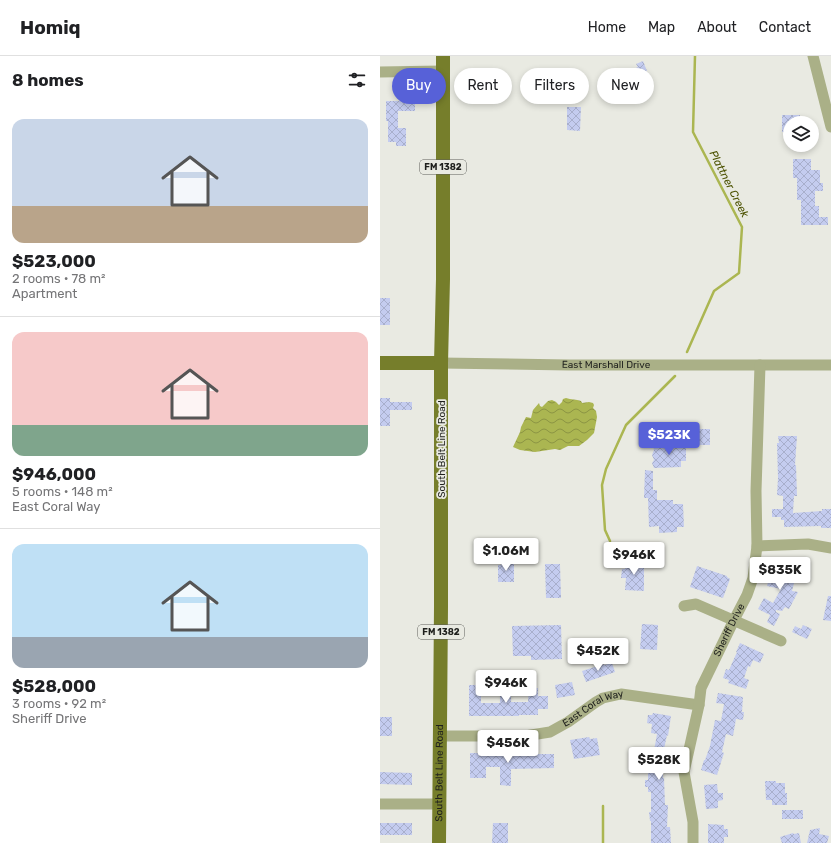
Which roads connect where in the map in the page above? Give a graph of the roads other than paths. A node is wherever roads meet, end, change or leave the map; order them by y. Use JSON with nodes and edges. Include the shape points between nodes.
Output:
{"nodes":[{"id":1,"x":443,"y":56,"type":"edge"},
{"id":2,"x":813,"y":56,"type":"edge"},
{"id":3,"x":443,"y":68,"type":"edge"},
{"id":4,"x":380,"y":72,"type":"edge"},
{"id":5,"x":392,"y":72,"type":"edge"},
{"id":6,"x":443,"y":104,"type":"edge"},
{"id":7,"x":831,"y":127,"type":"edge"},
{"id":8,"x":380,"y":363,"type":"edge"},
{"id":9,"x":441,"y":363,"type":"junction"},
{"id":10,"x":760,"y":365,"type":"junction"},
{"id":11,"x":831,"y":365,"type":"edge"},
{"id":12,"x":758,"y":546,"type":"junction"},
{"id":13,"x":831,"y":548,"type":"edge"},
{"id":14,"x":684,"y":606,"type":"dead end"},
{"id":15,"x":734,"y":620,"type":"junction"},
{"id":16,"x":781,"y":641,"type":"dead end"},
{"id":17,"x":699,"y":705,"type":"junction"},
{"id":18,"x":440,"y":736,"type":"junction"},
{"id":19,"x":380,"y":804,"type":"edge"},
{"id":20,"x":440,"y":804,"type":"junction"},
{"id":21,"x":439,"y":843,"type":"edge"},
{"id":22,"x":693,"y":843,"type":"edge"}],
"edges":[{"from":1,"to":3,"type":"main road","name":"South Belt Line Road","number":"FM 1382"},
{"from":2,"to":7,"type":"street"},
{"from":4,"to":5,"type":"street"},
{"from":6,"to":9,"type":"main road","name":"South Belt Line Road","number":"FM 1382"},
{"from":8,"to":9,"type":"main road","name":"East Marshall Drive"},
{"from":9,"to":10,"type":"street","name":"East Marshall Drive"},
{"from":9,"to":18,"type":"main road","name":"South Belt Line Road","number":"FM 1382"},
{"from":10,"to":11,"type":"street","name":"East Marshall Drive"},
{"from":10,"to":12,"type":"street","name":"Sheriff Drive","via":[[756,490]]},
{"from":12,"to":13,"type":"street","via":[[808,544]]},
{"from":12,"to":15,"type":"street","name":"Sheriff Drive","via":[[747,595]]},
{"from":14,"to":15,"type":"street","via":[[696,604]]},
{"from":15,"to":16,"type":"street"},
{"from":15,"to":17,"type":"street","name":"Sheriff Drive","via":[[701,688]]},
{"from":17,"to":18,"type":"street","name":"East Coral Way","via":[[621,694],[603,698],[550,732],[525,736]]},
{"from":17,"to":22,"type":"street","name":"Sheriff Drive","via":[[684,772],[693,822]]},
{"from":18,"to":20,"type":"main road","name":"South Belt Line Road","number":"FM 1382"},
{"from":19,"to":20,"type":"street"},
{"from":20,"to":21,"type":"main road","name":"South Belt Line Road","number":"FM 1382"}]}
